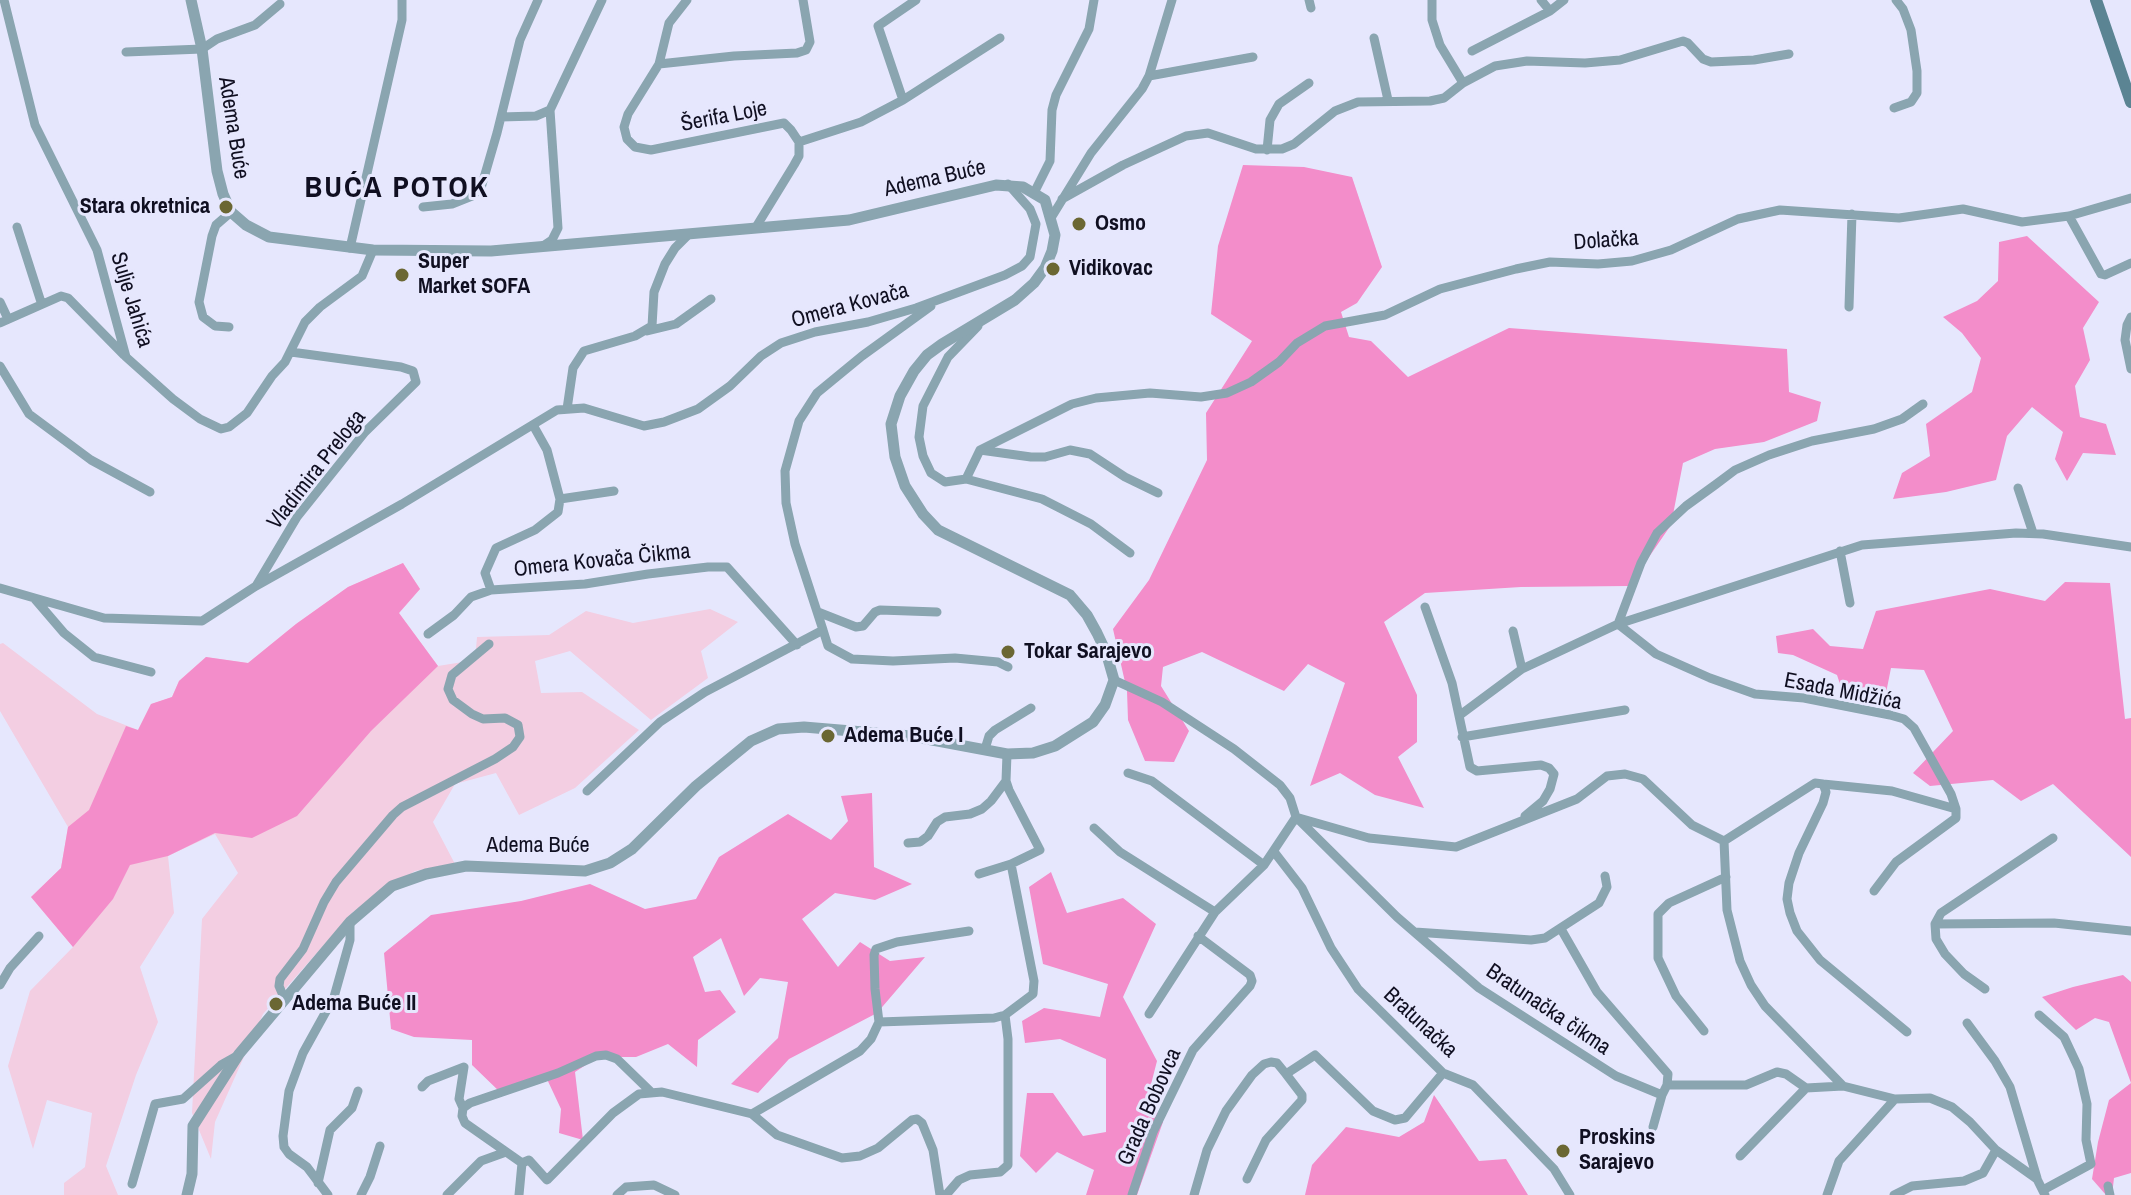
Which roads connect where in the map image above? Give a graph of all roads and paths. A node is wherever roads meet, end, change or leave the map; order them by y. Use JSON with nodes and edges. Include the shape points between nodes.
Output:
{"nodes":[{"id":1,"x":4,"y":0,"type":"edge"},
{"id":2,"x":191,"y":0,"type":"edge"},
{"id":3,"x":402,"y":0,"type":"edge"},
{"id":4,"x":538,"y":0,"type":"edge"},
{"id":5,"x":602,"y":0,"type":"edge"},
{"id":6,"x":687,"y":0,"type":"edge"},
{"id":7,"x":803,"y":0,"type":"edge"},
{"id":8,"x":916,"y":0,"type":"edge"},
{"id":9,"x":1094,"y":0,"type":"edge"},
{"id":10,"x":1172,"y":0,"type":"edge"},
{"id":11,"x":1432,"y":0,"type":"edge"},
{"id":12,"x":1541,"y":0,"type":"edge"},
{"id":13,"x":1564,"y":0,"type":"edge"},
{"id":14,"x":1896,"y":0,"type":"edge"},
{"id":15,"x":2096,"y":0,"type":"edge"},
{"id":16,"x":280,"y":4,"type":"dead end"},
{"id":17,"x":1550,"y":11,"type":"junction"},
{"id":18,"x":1000,"y":38,"type":"dead end"},
{"id":19,"x":1374,"y":38,"type":"dead end"},
{"id":20,"x":202,"y":49,"type":"junction"},
{"id":21,"x":1472,"y":51,"type":"dead end"},
{"id":22,"x":126,"y":52,"type":"dead end"},
{"id":23,"x":1789,"y":54,"type":"dead end"},
{"id":24,"x":1253,"y":57,"type":"dead end"},
{"id":25,"x":659,"y":64,"type":"junction"},
{"id":26,"x":1149,"y":76,"type":"junction"},
{"id":27,"x":1309,"y":83,"type":"dead end"},
{"id":28,"x":1463,"y":83,"type":"junction"},
{"id":29,"x":903,"y":100,"type":"junction"},
{"id":30,"x":1388,"y":100,"type":"junction"},
{"id":31,"x":2131,"y":102,"type":"edge"},
{"id":32,"x":1894,"y":108,"type":"dead end"},
{"id":33,"x":550,"y":110,"type":"junction"},
{"id":34,"x":501,"y":117,"type":"junction"},
{"id":35,"x":799,"y":142,"type":"junction"},
{"id":36,"x":1267,"y":150,"type":"junction"},
{"id":37,"x":1008,"y":184,"type":"junction"},
{"id":38,"x":1034,"y":193,"type":"junction"},
{"id":39,"x":2131,"y":198,"type":"edge"},
{"id":40,"x":1062,"y":199,"type":"junction"},
{"id":41,"x":423,"y":207,"type":"dead end"},
{"id":42,"x":231,"y":212,"type":"junction"},
{"id":43,"x":1852,"y":214,"type":"junction"},
{"id":44,"x":2069,"y":216,"type":"junction"},
{"id":45,"x":1051,"y":218,"type":"junction"},
{"id":46,"x":17,"y":227,"type":"dead end"},
{"id":47,"x":756,"y":227,"type":"junction"},
{"id":48,"x":689,"y":234,"type":"junction"},
{"id":49,"x":350,"y":248,"type":"junction"},
{"id":50,"x":540,"y":248,"type":"junction"},
{"id":51,"x":373,"y":250,"type":"junction"},
{"id":52,"x":2131,"y":263,"type":"edge"},
{"id":53,"x":943,"y":297,"type":"junction"},
{"id":54,"x":711,"y":299,"type":"dead end"},
{"id":55,"x":0,"y":302,"type":"edge"},
{"id":56,"x":41,"y":302,"type":"junction"},
{"id":57,"x":1849,"y":307,"type":"dead end"},
{"id":58,"x":2131,"y":317,"type":"edge"},
{"id":59,"x":985,"y":319,"type":"junction"},
{"id":60,"x":4,"y":321,"type":"edge"},
{"id":61,"x":229,"y":327,"type":"dead end"},
{"id":62,"x":647,"y":331,"type":"junction"},
{"id":63,"x":291,"y":352,"type":"junction"},
{"id":64,"x":126,"y":357,"type":"junction"},
{"id":65,"x":0,"y":366,"type":"edge"},
{"id":66,"x":2131,"y":369,"type":"edge"},
{"id":67,"x":1923,"y":404,"type":"dead end"},
{"id":68,"x":567,"y":409,"type":"junction"},
{"id":69,"x":533,"y":425,"type":"junction"},
{"id":70,"x":980,"y":450,"type":"junction"},
{"id":71,"x":966,"y":479,"type":"junction"},
{"id":72,"x":2018,"y":488,"type":"dead end"},
{"id":73,"x":614,"y":491,"type":"dead end"},
{"id":74,"x":150,"y":492,"type":"dead end"},
{"id":75,"x":1158,"y":493,"type":"dead end"},
{"id":76,"x":560,"y":499,"type":"junction"},
{"id":77,"x":2033,"y":533,"type":"junction"},
{"id":78,"x":2131,"y":547,"type":"edge"},
{"id":79,"x":1840,"y":551,"type":"junction"},
{"id":80,"x":1130,"y":553,"type":"dead end"},
{"id":81,"x":256,"y":586,"type":"junction"},
{"id":82,"x":0,"y":588,"type":"edge"},
{"id":83,"x":491,"y":590,"type":"junction"},
{"id":84,"x":34,"y":598,"type":"junction"},
{"id":85,"x":1850,"y":603,"type":"dead end"},
{"id":86,"x":1425,"y":607,"type":"dead end"},
{"id":87,"x":818,"y":612,"type":"junction"},
{"id":88,"x":937,"y":612,"type":"dead end"},
{"id":89,"x":1618,"y":624,"type":"junction"},
{"id":90,"x":823,"y":630,"type":"junction"},
{"id":91,"x":1513,"y":631,"type":"dead end"},
{"id":92,"x":428,"y":634,"type":"dead end"},
{"id":93,"x":489,"y":644,"type":"dead end"},
{"id":94,"x":797,"y":645,"type":"junction"},
{"id":95,"x":1008,"y":667,"type":"dead end"},
{"id":96,"x":1522,"y":669,"type":"junction"},
{"id":97,"x":151,"y":672,"type":"dead end"},
{"id":98,"x":1114,"y":680,"type":"junction"},
{"id":99,"x":1031,"y":708,"type":"dead end"},
{"id":100,"x":1625,"y":710,"type":"dead end"},
{"id":101,"x":1460,"y":715,"type":"junction"},
{"id":102,"x":1462,"y":737,"type":"junction"},
{"id":103,"x":985,"y":749,"type":"junction"},
{"id":104,"x":1007,"y":754,"type":"junction"},
{"id":105,"x":1128,"y":773,"type":"dead end"},
{"id":106,"x":1006,"y":781,"type":"junction"},
{"id":107,"x":1823,"y":784,"type":"junction"},
{"id":108,"x":587,"y":791,"type":"dead end"},
{"id":109,"x":1956,"y":809,"type":"junction"},
{"id":110,"x":1296,"y":817,"type":"junction"},
{"id":111,"x":1517,"y":822,"type":"junction"},
{"id":112,"x":1094,"y":828,"type":"dead end"},
{"id":113,"x":2053,"y":838,"type":"dead end"},
{"id":114,"x":1724,"y":841,"type":"junction"},
{"id":115,"x":908,"y":843,"type":"dead end"},
{"id":116,"x":1275,"y":853,"type":"junction"},
{"id":117,"x":1011,"y":864,"type":"junction"},
{"id":118,"x":1264,"y":865,"type":"junction"},
{"id":119,"x":979,"y":874,"type":"dead end"},
{"id":120,"x":1605,"y":876,"type":"dead end"},
{"id":121,"x":1726,"y":877,"type":"junction"},
{"id":122,"x":1874,"y":891,"type":"dead end"},
{"id":123,"x":1215,"y":912,"type":"junction"},
{"id":124,"x":350,"y":922,"type":"junction"},
{"id":125,"x":1935,"y":924,"type":"junction"},
{"id":126,"x":1561,"y":929,"type":"junction"},
{"id":127,"x":969,"y":931,"type":"dead end"},
{"id":128,"x":2131,"y":931,"type":"edge"},
{"id":129,"x":1415,"y":932,"type":"junction"},
{"id":130,"x":39,"y":936,"type":"dead end"},
{"id":131,"x":1198,"y":936,"type":"junction"},
{"id":132,"x":0,"y":985,"type":"edge"},
{"id":133,"x":1985,"y":989,"type":"dead end"},
{"id":134,"x":285,"y":1000,"type":"junction"},
{"id":135,"x":1149,"y":1014,"type":"dead end"},
{"id":136,"x":1005,"y":1015,"type":"junction"},
{"id":137,"x":2039,"y":1015,"type":"dead end"},
{"id":138,"x":879,"y":1022,"type":"junction"},
{"id":139,"x":1967,"y":1023,"type":"dead end"},
{"id":140,"x":1704,"y":1031,"type":"dead end"},
{"id":141,"x":1907,"y":1032,"type":"dead end"},
{"id":142,"x":239,"y":1054,"type":"junction"},
{"id":143,"x":1443,"y":1073,"type":"junction"},
{"id":144,"x":1286,"y":1074,"type":"junction"},
{"id":145,"x":1667,"y":1085,"type":"junction"},
{"id":146,"x":1843,"y":1086,"type":"junction"},
{"id":147,"x":422,"y":1087,"type":"dead end"},
{"id":148,"x":1806,"y":1088,"type":"junction"},
{"id":149,"x":358,"y":1091,"type":"dead end"},
{"id":150,"x":650,"y":1091,"type":"junction"},
{"id":151,"x":1662,"y":1095,"type":"junction"},
{"id":152,"x":1895,"y":1099,"type":"junction"},
{"id":153,"x":463,"y":1108,"type":"junction"},
{"id":154,"x":752,"y":1114,"type":"junction"},
{"id":155,"x":1653,"y":1127,"type":"dead end"},
{"id":156,"x":380,"y":1146,"type":"dead end"},
{"id":157,"x":1996,"y":1150,"type":"junction"},
{"id":158,"x":506,"y":1152,"type":"junction"},
{"id":159,"x":1740,"y":1156,"type":"dead end"},
{"id":160,"x":522,"y":1163,"type":"junction"},
{"id":161,"x":1247,"y":1179,"type":"dead end"},
{"id":162,"x":2037,"y":1179,"type":"junction"},
{"id":163,"x":318,"y":1183,"type":"junction"},
{"id":164,"x":132,"y":1184,"type":"dead end"},
{"id":165,"x":2044,"y":1192,"type":"edge"},
{"id":166,"x":187,"y":1195,"type":"edge"},
{"id":167,"x":328,"y":1195,"type":"edge"},
{"id":168,"x":361,"y":1195,"type":"edge"},
{"id":169,"x":447,"y":1195,"type":"edge"},
{"id":170,"x":519,"y":1195,"type":"edge"},
{"id":171,"x":617,"y":1195,"type":"edge"},
{"id":172,"x":675,"y":1195,"type":"edge"},
{"id":173,"x":943,"y":1195,"type":"edge"},
{"id":174,"x":1132,"y":1195,"type":"edge"},
{"id":175,"x":1194,"y":1195,"type":"edge"},
{"id":176,"x":1570,"y":1195,"type":"edge"},
{"id":177,"x":1827,"y":1195,"type":"edge"},
{"id":178,"x":1894,"y":1195,"type":"edge"}],
"edges":[{"from":1,"to":64,"type":"street","name":"Sulje Jahića","via":[[35,125],[97,250]]},
{"from":2,"to":20,"type":"street","name":"Adema Buće"},
{"from":3,"to":49,"type":"street","via":[[402,20]]},
{"from":4,"to":34,"type":"street","via":[[520,40]]},
{"from":5,"to":33,"type":"street"},
{"from":6,"to":25,"type":"street","name":"Šerifa Loje","via":[[665,32]]},
{"from":7,"to":25,"type":"street","via":[[810,42],[806,50]]},
{"from":8,"to":29,"type":"street","via":[[878,26]]},
{"from":9,"to":38,"type":"street","via":[[1089,29],[1056,95],[1050,161]]},
{"from":10,"to":26,"type":"street"},
{"from":11,"to":28,"type":"street","via":[[1440,45]]},
{"from":12,"to":17,"type":"street"},
{"from":13,"to":17,"type":"street"},
{"from":14,"to":32,"type":"street","via":[[1911,30],[1917,93],[1911,102]]},
{"from":15,"to":31,"type":"main road"},
{"from":16,"to":20,"type":"street","name":"Adema Buće","via":[[255,25]]},
{"from":17,"to":21,"type":"street"},
{"from":18,"to":29,"type":"street"},
{"from":19,"to":30,"type":"street"},
{"from":20,"to":22,"type":"street","name":"Adema Buće"},
{"from":20,"to":42,"type":"street","name":"Adema Buće","via":[[217,171]]},
{"from":23,"to":28,"type":"street","via":[[1711,62],[1683,41],[1620,60],[1495,66]]},
{"from":24,"to":26,"type":"street"},
{"from":25,"to":35,"type":"street","name":"Šerifa Loje","via":[[624,127],[635,147],[651,150],[784,123]]},
{"from":26,"to":40,"type":"street"},
{"from":27,"to":36,"type":"street","via":[[1279,104],[1270,120]]},
{"from":28,"to":30,"type":"street","via":[[1444,98]]},
{"from":29,"to":35,"type":"street","via":[[861,122]]},
{"from":30,"to":36,"type":"street","via":[[1358,102],[1335,111],[1294,144]]},
{"from":33,"to":34,"type":"street"},
{"from":33,"to":50,"type":"street","via":[[558,228]]},
{"from":34,"to":41,"type":"street","via":[[481,188],[452,204]]},
{"from":35,"to":47,"type":"street","via":[[799,156]]},
{"from":36,"to":40,"type":"street","via":[[1208,133],[1186,136]]},
{"from":37,"to":38,"type":"street","name":"Adema Buće"},
{"from":37,"to":47,"type":"street","name":"Adema Buće","via":[[849,220]]},
{"from":37,"to":53,"type":"street","name":"Omera Kovača","via":[[1036,224],[1030,257],[1005,275]]},
{"from":38,"to":45,"type":"street","via":[[1045,200]]},
{"from":39,"to":44,"type":"street","name":"Dolačka"},
{"from":40,"to":45,"type":"street"},
{"from":42,"to":49,"type":"street","name":"Adema Buće","via":[[269,237]]},
{"from":42,"to":61,"type":"street","name":"Adema Buće","via":[[212,236],[199,302],[203,317],[215,326]]},
{"from":43,"to":44,"type":"street","name":"Dolačka","via":[[1899,218],[1963,209],[2022,222]]},
{"from":43,"to":57,"type":"street"},
{"from":43,"to":70,"type":"street","name":"Dolačka","via":[[1763,212],[1632,261],[1550,262],[1472,280],[1385,315],[1325,326],[1251,382],[1227,393],[1096,398],[1072,404]]},
{"from":44,"to":52,"type":"street","via":[[2101,274]]},
{"from":45,"to":59,"type":"street","via":[[1055,235],[1045,268],[1015,300]]},
{"from":46,"to":56,"type":"street"},
{"from":47,"to":48,"type":"street","name":"Adema Buće"},
{"from":48,"to":50,"type":"street","name":"Adema Buće"},
{"from":48,"to":62,"type":"street","via":[[665,264]]},
{"from":49,"to":51,"type":"street","name":"Adema Buće"},
{"from":50,"to":51,"type":"street","name":"Adema Buće"},
{"from":51,"to":63,"type":"street","via":[[362,276],[305,322]]},
{"from":53,"to":68,"type":"street","name":"Omera Kovača","via":[[781,343],[698,409],[664,422],[644,426],[584,408]]},
{"from":53,"to":87,"type":"street","via":[[817,393],[799,421],[785,471],[786,503]]},
{"from":54,"to":62,"type":"street","via":[[676,324]]},
{"from":55,"to":60,"type":"street"},
{"from":56,"to":60,"type":"street"},
{"from":56,"to":64,"type":"street","via":[[68,298]]},
{"from":58,"to":66,"type":"street","via":[[2125,340]]},
{"from":59,"to":71,"type":"street","via":[[948,357],[927,394],[920,420],[919,437],[931,473],[945,482]]},
{"from":59,"to":98,"type":"street","via":[[927,355],[900,396],[891,424],[905,486],[938,530],[1070,595],[1097,633]]},
{"from":62,"to":68,"type":"street","via":[[584,351],[573,368]]},
{"from":63,"to":64,"type":"street","name":"Sulje Jahića","via":[[247,413],[221,429],[173,399]]},
{"from":63,"to":81,"type":"street","name":"Vladimira Preloga","via":[[401,367],[413,371],[416,382],[365,432],[297,517]]},
{"from":65,"to":74,"type":"street","via":[[29,414],[91,460]]},
{"from":67,"to":89,"type":"street","via":[[1874,429],[1812,441],[1735,470],[1657,533]]},
{"from":68,"to":69,"type":"street"},
{"from":69,"to":76,"type":"street","via":[[547,450]]},
{"from":69,"to":81,"type":"street"},
{"from":70,"to":71,"type":"street"},
{"from":70,"to":75,"type":"street","via":[[1031,457],[1070,450],[1090,454]]},
{"from":71,"to":80,"type":"street","via":[[1042,499],[1091,524]]},
{"from":72,"to":77,"type":"street"},
{"from":73,"to":76,"type":"street"},
{"from":76,"to":83,"type":"street","name":"Omera Kovača Čikma","via":[[558,512],[548,523],[496,548],[485,573]]},
{"from":77,"to":78,"type":"street"},
{"from":77,"to":79,"type":"street","via":[[1880,543]]},
{"from":79,"to":85,"type":"street"},
{"from":79,"to":89,"type":"street"},
{"from":81,"to":84,"type":"street","name":"Vladimira Preloga","via":[[202,621],[104,618]]},
{"from":82,"to":84,"type":"street","name":"Vladimira Preloga"},
{"from":83,"to":92,"type":"street","via":[[471,597]]},
{"from":83,"to":94,"type":"street","name":"Omera Kovača Čikma","via":[[727,567]]},
{"from":84,"to":97,"type":"street","via":[[78,647],[94,657]]},
{"from":86,"to":101,"type":"street"},
{"from":87,"to":88,"type":"street","via":[[856,627],[880,610]]},
{"from":87,"to":90,"type":"street"},
{"from":89,"to":96,"type":"street"},
{"from":89,"to":109,"type":"street","name":"Esada Midžića","via":[[1656,654],[1755,694],[1804,698],[1904,719],[1914,728]]},
{"from":90,"to":94,"type":"street"},
{"from":90,"to":95,"type":"street","via":[[828,646],[852,659],[955,658]]},
{"from":91,"to":96,"type":"street"},
{"from":93,"to":134,"type":"street","via":[[452,675],[448,689],[453,700],[472,714],[518,725],[520,737],[495,759],[393,815],[324,902],[303,949],[280,979]]},
{"from":94,"to":108,"type":"street","via":[[705,692],[660,722]]},
{"from":96,"to":101,"type":"street"},
{"from":98,"to":104,"type":"street","name":"Adema Buće","via":[[1105,705],[1077,734],[1033,753]]},
{"from":98,"to":110,"type":"street","via":[[1162,702],[1234,749],[1280,785]]},
{"from":99,"to":103,"type":"street","via":[[995,730]]},
{"from":100,"to":102,"type":"street"},
{"from":101,"to":102,"type":"street"},
{"from":102,"to":111,"type":"street","via":[[1473,771],[1522,765],[1552,770],[1543,801]]},
{"from":103,"to":104,"type":"street","name":"Adema Buće"},
{"from":103,"to":124,"type":"street","name":"Adema Buće","via":[[911,736],[778,729],[751,741],[610,863],[585,871],[466,866],[426,874],[392,886]]},
{"from":104,"to":106,"type":"street"},
{"from":105,"to":118,"type":"street","via":[[1158,785]]},
{"from":106,"to":115,"type":"street","via":[[982,809],[945,817],[920,842]]},
{"from":106,"to":117,"type":"street","via":[[1040,850]]},
{"from":107,"to":109,"type":"street","via":[[1892,791]]},
{"from":107,"to":114,"type":"street","via":[[1815,783]]},
{"from":107,"to":141,"type":"street","via":[[1823,803],[1789,883],[1790,913],[1820,960]]},
{"from":109,"to":122,"type":"street","via":[[1956,818],[1896,862]]},
{"from":110,"to":111,"type":"street","via":[[1369,838],[1456,847]]},
{"from":110,"to":116,"type":"street"},
{"from":110,"to":129,"type":"street","name":"Bratunačka čikma"},
{"from":111,"to":114,"type":"street","via":[[1577,799],[1607,776],[1625,774],[1643,779],[1692,825]]},
{"from":112,"to":123,"type":"street","via":[[1120,852]]},
{"from":113,"to":125,"type":"street","via":[[1941,913]]},
{"from":114,"to":121,"type":"street"},
{"from":116,"to":118,"type":"street"},
{"from":116,"to":143,"type":"street","name":"Bratunačka","via":[[1302,888],[1358,989]]},
{"from":117,"to":119,"type":"street"},
{"from":117,"to":136,"type":"street","via":[[1035,988]]},
{"from":118,"to":123,"type":"street"},
{"from":120,"to":126,"type":"street","name":"Bratunačka čikma","via":[[1607,887],[1599,903]]},
{"from":121,"to":140,"type":"street","via":[[1669,903],[1658,914],[1658,958],[1676,996]]},
{"from":121,"to":146,"type":"street","via":[[1727,910],[1751,985]]},
{"from":123,"to":131,"type":"street"},
{"from":124,"to":134,"type":"street","name":"Adema Buće"},
{"from":124,"to":163,"type":"street","via":[[334,997],[289,1091],[283,1136],[289,1154]]},
{"from":125,"to":128,"type":"street","via":[[2054,923]]},
{"from":125,"to":133,"type":"street","via":[[1945,954]]},
{"from":126,"to":129,"type":"street","name":"Bratunačka čikma","via":[[1531,940]]},
{"from":126,"to":145,"type":"street","name":"Bratunačka čikma","via":[[1597,992],[1668,1074]]},
{"from":127,"to":138,"type":"street","via":[[876,949]]},
{"from":129,"to":151,"type":"street","name":"Bratunačka čikma","via":[[1506,1007],[1616,1076]]},
{"from":130,"to":132,"type":"street"},
{"from":131,"to":135,"type":"street"},
{"from":131,"to":174,"type":"street","name":"Grada Bobovca","via":[[1252,981],[1193,1050],[1153,1132]]},
{"from":134,"to":142,"type":"street","name":"Adema Buće"},
{"from":136,"to":138,"type":"street"},
{"from":136,"to":173,"type":"street","via":[[1008,1165],[1000,1172],[959,1180]]},
{"from":137,"to":165,"type":"street","via":[[2064,1037],[2079,1069],[2091,1164]]},
{"from":138,"to":154,"type":"street","via":[[860,1051]]},
{"from":139,"to":162,"type":"street","via":[[2010,1087]]},
{"from":142,"to":164,"type":"street","name":"Adema Buće","via":[[183,1099],[155,1104]]},
{"from":142,"to":166,"type":"street","name":"Adema Buće","via":[[193,1126]]},
{"from":143,"to":144,"type":"street","via":[[1405,1118],[1395,1120],[1373,1111],[1315,1055]]},
{"from":143,"to":176,"type":"street","name":"Bratunačka","via":[[1473,1085],[1554,1169]]},
{"from":144,"to":161,"type":"street","via":[[1302,1100],[1266,1140]]},
{"from":144,"to":175,"type":"street","via":[[1271,1062],[1252,1075],[1219,1124]]},
{"from":145,"to":148,"type":"street","via":[[1746,1085],[1782,1072]]},
{"from":145,"to":151,"type":"street"},
{"from":146,"to":148,"type":"street"},
{"from":146,"to":152,"type":"street"},
{"from":147,"to":153,"type":"street","via":[[464,1067],[459,1099]]},
{"from":148,"to":159,"type":"street"},
{"from":149,"to":163,"type":"street","via":[[348,1113],[330,1130]]},
{"from":150,"to":153,"type":"street","via":[[606,1055]]},
{"from":150,"to":154,"type":"street"},
{"from":150,"to":160,"type":"street","via":[[613,1113],[547,1180],[529,1160]]},
{"from":151,"to":155,"type":"street"},
{"from":152,"to":157,"type":"street","via":[[1930,1098],[1952,1107]]},
{"from":152,"to":177,"type":"street","via":[[1839,1161]]},
{"from":153,"to":158,"type":"street","via":[[465,1123]]},
{"from":154,"to":173,"type":"street","via":[[777,1135],[842,1158],[878,1148],[917,1119],[933,1150]]},
{"from":156,"to":168,"type":"street"},
{"from":157,"to":162,"type":"street"},
{"from":157,"to":178,"type":"street","via":[[1983,1173],[1974,1177],[1912,1186]]},
{"from":158,"to":160,"type":"street"},
{"from":158,"to":169,"type":"street","via":[[481,1161]]},
{"from":160,"to":170,"type":"street"},
{"from":162,"to":165,"type":"street"},
{"from":163,"to":167,"type":"street"},
{"from":171,"to":172,"type":"street","via":[[626,1187],[654,1185]]}]}
